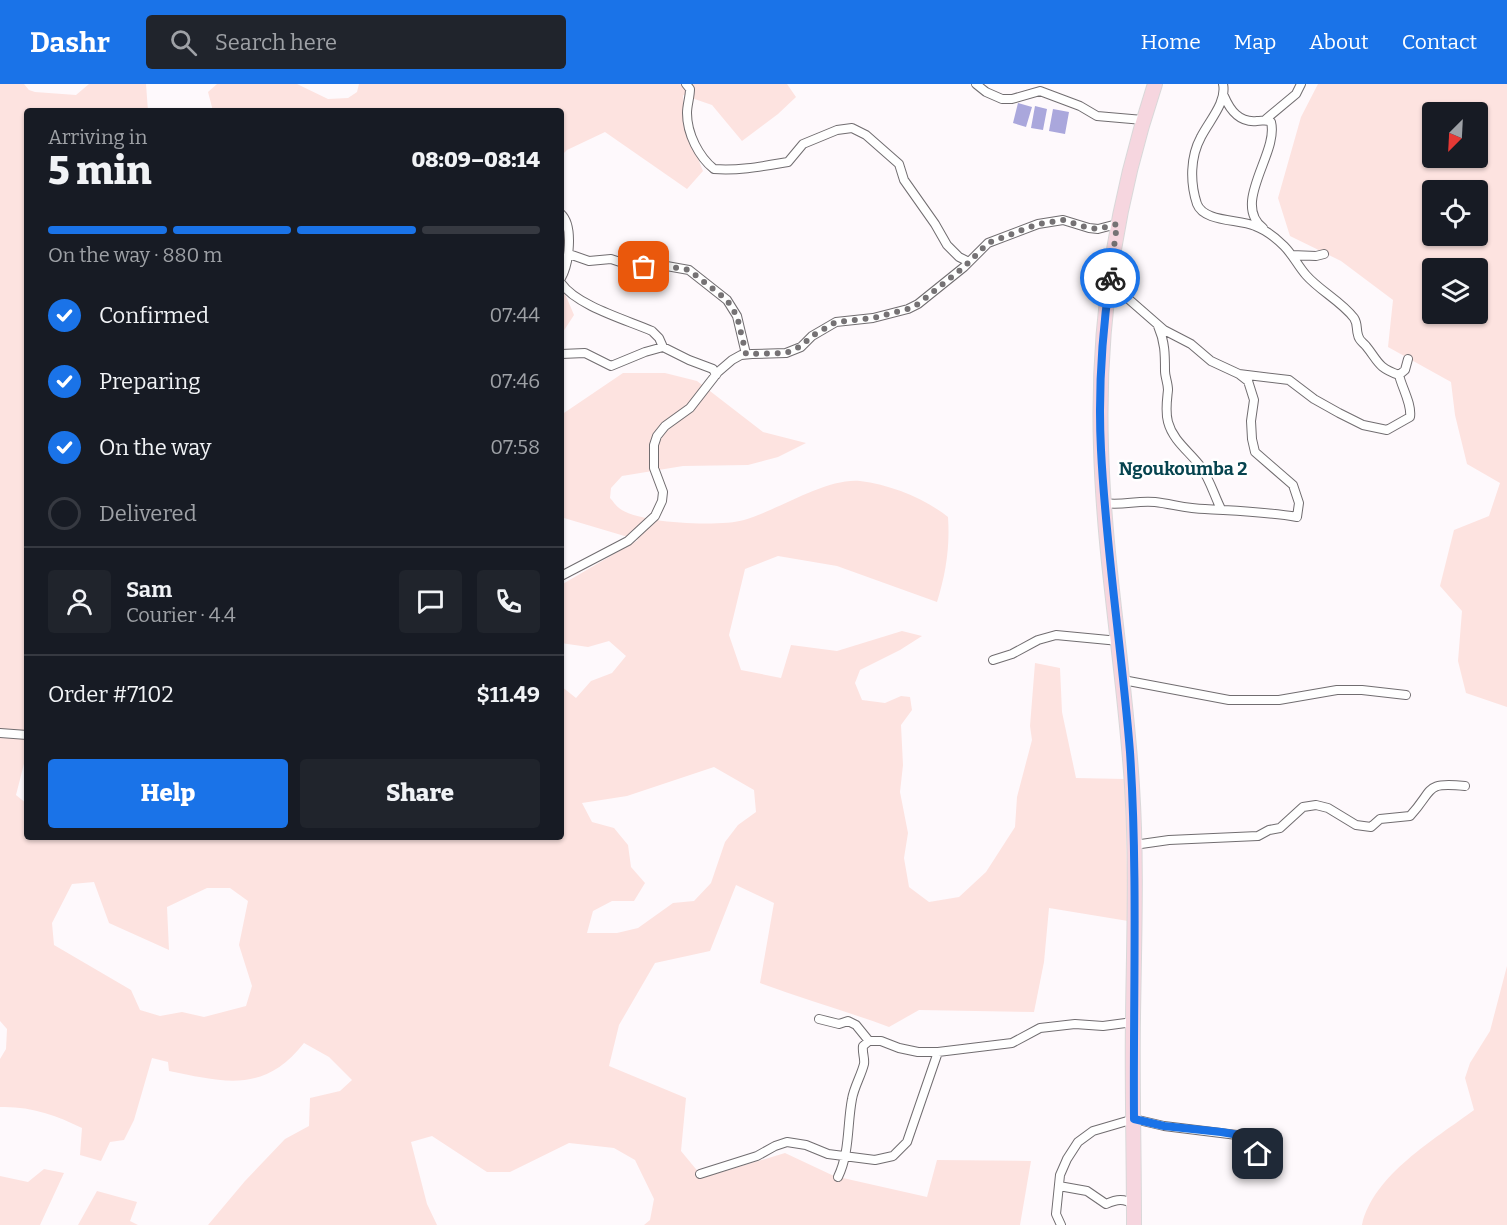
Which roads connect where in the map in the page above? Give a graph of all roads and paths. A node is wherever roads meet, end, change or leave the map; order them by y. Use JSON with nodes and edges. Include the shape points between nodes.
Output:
{"nodes":[{"id":1,"x":686,"y":84,"type":"edge"},
{"id":2,"x":976,"y":84,"type":"edge"},
{"id":3,"x":1155,"y":84,"type":"edge"},
{"id":4,"x":1223,"y":84,"type":"edge"},
{"id":5,"x":1301,"y":84,"type":"edge"},
{"id":6,"x":1224,"y":96,"type":"junction"},
{"id":7,"x":1143,"y":120,"type":"junction"},
{"id":8,"x":1266,"y":120,"type":"junction"},
{"id":9,"x":564,"y":217,"type":"edge"},
{"id":10,"x":1117,"y":224,"type":"junction"},
{"id":11,"x":1268,"y":232,"type":"junction"},
{"id":12,"x":569,"y":254,"type":"junction"},
{"id":13,"x":1324,"y":254,"type":"dead end"},
{"id":14,"x":1292,"y":255,"type":"junction"},
{"id":15,"x":969,"y":262,"type":"junction"},
{"id":16,"x":564,"y":273,"type":"edge"},
{"id":17,"x":1109,"y":282,"type":"junction"},
{"id":18,"x":564,"y":288,"type":"edge"},
{"id":19,"x":1158,"y":326,"type":"junction"},
{"id":20,"x":663,"y":347,"type":"junction"},
{"id":21,"x":564,"y":354,"type":"edge"},
{"id":22,"x":746,"y":354,"type":"junction"},
{"id":23,"x":1408,"y":359,"type":"dead end"},
{"id":24,"x":1239,"y":374,"type":"junction"},
{"id":25,"x":716,"y":375,"type":"junction"},
{"id":26,"x":1399,"y":375,"type":"junction"},
{"id":27,"x":1104,"y":503,"type":"junction"},
{"id":28,"x":1221,"y":509,"type":"junction"},
{"id":29,"x":564,"y":574,"type":"edge"},
{"id":30,"x":1119,"y":641,"type":"junction"},
{"id":31,"x":993,"y":660,"type":"dead end"},
{"id":32,"x":1123,"y":680,"type":"junction"},
{"id":33,"x":1406,"y":695,"type":"dead end"},
{"id":34,"x":0,"y":733,"type":"edge"},
{"id":35,"x":24,"y":735,"type":"edge"},
{"id":36,"x":1465,"y":786,"type":"dead end"},
{"id":37,"x":1134,"y":845,"type":"junction"},
{"id":38,"x":819,"y":1018,"type":"dead end"},
{"id":39,"x":1133,"y":1022,"type":"junction"},
{"id":40,"x":869,"y":1041,"type":"junction"},
{"id":41,"x":938,"y":1052,"type":"junction"},
{"id":42,"x":1134,"y":1119,"type":"junction"},
{"id":43,"x":1258,"y":1154,"type":"dead end"},
{"id":44,"x":845,"y":1156,"type":"junction"},
{"id":45,"x":700,"y":1174,"type":"dead end"},
{"id":46,"x":838,"y":1177,"type":"dead end"},
{"id":47,"x":1059,"y":1186,"type":"junction"},
{"id":48,"x":1134,"y":1205,"type":"junction"},
{"id":49,"x":1061,"y":1225,"type":"edge"},
{"id":50,"x":1134,"y":1225,"type":"edge"}],
"edges":[{"from":1,"to":15,"type":"street","via":[[690,88],[689,125],[700,156],[714,169],[741,170],[788,162],[803,144],[852,128],[899,164],[904,180],[947,245]]},
{"from":2,"to":7,"type":"street","via":[[1002,99],[1040,91],[1097,116]]},
{"from":3,"to":7,"type":"main road"},
{"from":4,"to":6,"type":"street"},
{"from":5,"to":8,"type":"street","via":[[1296,94]]},
{"from":6,"to":8,"type":"street","via":[[1238,117],[1246,121]]},
{"from":6,"to":11,"type":"street","via":[[1194,153],[1192,173],[1198,206],[1213,217],[1245,222]]},
{"from":7,"to":10,"type":"main road"},
{"from":8,"to":11,"type":"street","via":[[1271,122],[1273,135],[1254,191],[1253,209],[1257,223]]},
{"from":9,"to":12,"type":"street"},
{"from":10,"to":15,"type":"street","via":[[1098,229],[1063,220],[1038,224],[988,243]]},
{"from":10,"to":17,"type":"main road"},
{"from":11,"to":14,"type":"street"},
{"from":12,"to":16,"type":"street"},
{"from":12,"to":22,"type":"street","via":[[589,261],[611,259],[632,266],[661,265],[689,270],[727,300],[737,316]]},
{"from":13,"to":14,"type":"street"},
{"from":14,"to":26,"type":"street","via":[[1307,276],[1353,318],[1360,340],[1379,365]]},
{"from":15,"to":22,"type":"street","via":[[908,309],[836,322],[786,353]]},
{"from":17,"to":19,"type":"street"},
{"from":17,"to":27,"type":"main road","via":[[1101,370]]},
{"from":18,"to":20,"type":"street","via":[[592,305],[652,331]]},
{"from":19,"to":24,"type":"street","via":[[1191,344],[1211,361]]},
{"from":19,"to":28,"type":"street","via":[[1167,355],[1168,422],[1176,438],[1201,467]]},
{"from":20,"to":21,"type":"street","via":[[611,366],[585,354]]},
{"from":20,"to":25,"type":"street","via":[[713,369]]},
{"from":22,"to":25,"type":"street","via":[[732,360]]},
{"from":23,"to":26,"type":"street"},
{"from":24,"to":26,"type":"street","via":[[1289,380],[1339,413],[1387,430],[1410,417]]},
{"from":24,"to":28,"type":"street","via":[[1248,381],[1254,400],[1251,421],[1255,452],[1293,485],[1299,512],[1297,517]]},
{"from":25,"to":29,"type":"street","via":[[690,408],[657,436],[653,459],[663,492],[655,516],[628,541]]},
{"from":27,"to":28,"type":"street","via":[[1155,502]]},
{"from":27,"to":30,"type":"main road"},
{"from":30,"to":31,"type":"street","via":[[1056,635]]},
{"from":30,"to":32,"type":"main road"},
{"from":32,"to":33,"type":"street","via":[[1229,700],[1279,700],[1337,690]]},
{"from":32,"to":37,"type":"main road"},
{"from":34,"to":35,"type":"street"},
{"from":36,"to":37,"type":"street","via":[[1441,784],[1430,789],[1410,816],[1380,819],[1371,827],[1356,825],[1328,808],[1316,806],[1303,807],[1280,828],[1258,837]]},
{"from":37,"to":39,"type":"main road"},
{"from":38,"to":40,"type":"street","via":[[839,1024],[848,1021]]},
{"from":39,"to":41,"type":"street","via":[[1041,1028],[1012,1043]]},
{"from":39,"to":42,"type":"main road"},
{"from":40,"to":41,"type":"street","via":[[918,1052]]},
{"from":40,"to":44,"type":"street","via":[[863,1046],[865,1060],[851,1102]]},
{"from":41,"to":44,"type":"street","via":[[907,1142],[893,1156],[875,1160]]},
{"from":42,"to":43,"type":"street","via":[[1245,1136]]},
{"from":42,"to":47,"type":"street","via":[[1093,1131],[1078,1142],[1060,1175]]},
{"from":42,"to":48,"type":"main road"},
{"from":44,"to":45,"type":"street","via":[[788,1142]]},
{"from":44,"to":46,"type":"street"},
{"from":47,"to":48,"type":"street","via":[[1087,1191],[1106,1204],[1126,1200]]},
{"from":47,"to":49,"type":"street","via":[[1056,1214]]},
{"from":48,"to":50,"type":"main road"}]}
